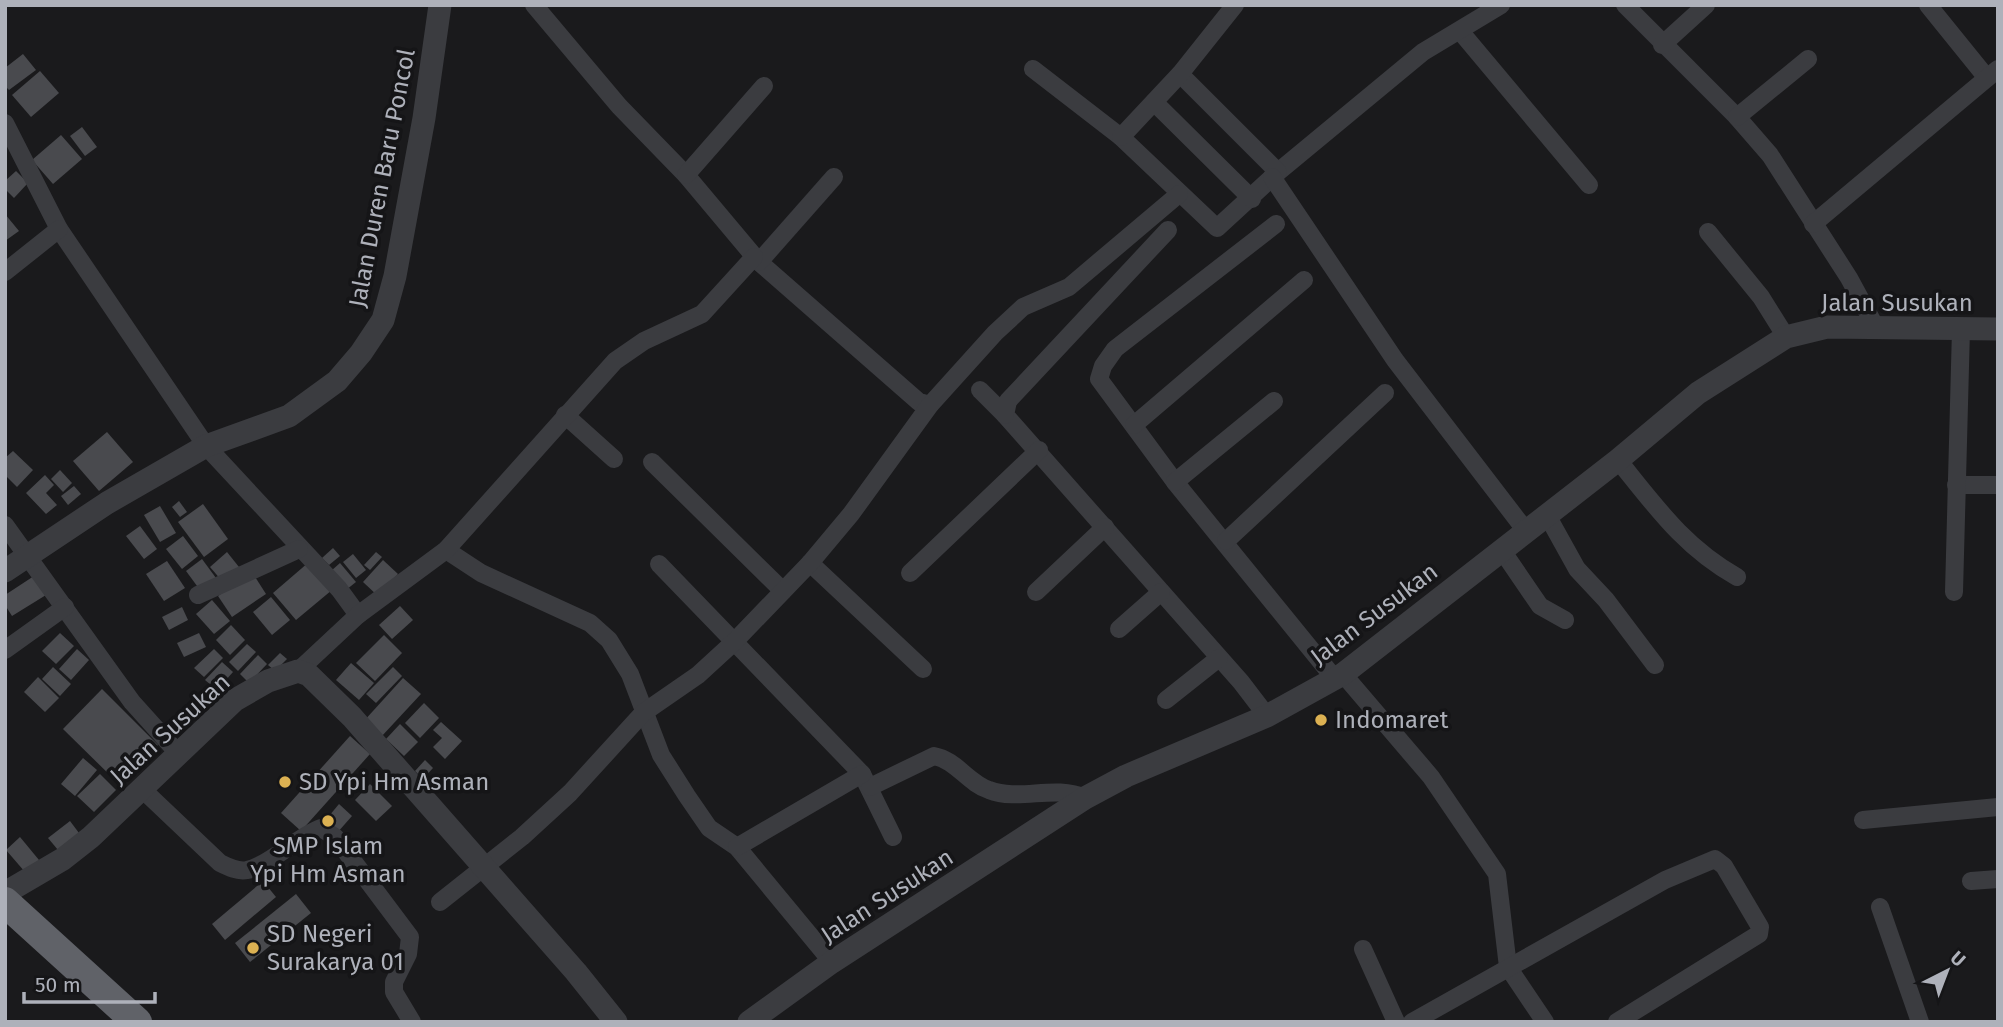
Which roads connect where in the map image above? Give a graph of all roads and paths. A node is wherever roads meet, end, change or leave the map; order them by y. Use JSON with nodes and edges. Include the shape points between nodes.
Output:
{"nodes":[{"id":1,"x":440,"y":5,"type":"edge"},
{"id":2,"x":534,"y":5,"type":"edge"},
{"id":3,"x":1235,"y":5,"type":"edge"},
{"id":4,"x":1501,"y":5,"type":"edge"},
{"id":5,"x":1625,"y":5,"type":"edge"},
{"id":6,"x":1706,"y":5,"type":"edge"},
{"id":7,"x":1928,"y":5,"type":"edge"},
{"id":8,"x":1460,"y":31,"type":"junction"},
{"id":9,"x":1662,"y":44,"type":"junction"},
{"id":10,"x":1808,"y":60,"type":"dead end"},
{"id":11,"x":1033,"y":69,"type":"dead end"},
{"id":12,"x":1992,"y":73,"type":"edge"},
{"id":13,"x":1180,"y":74,"type":"junction"},
{"id":14,"x":764,"y":86,"type":"dead end"},
{"id":15,"x":1154,"y":102,"type":"junction"},
{"id":16,"x":1737,"y":117,"type":"junction"},
{"id":17,"x":5,"y":123,"type":"edge"},
{"id":18,"x":1121,"y":137,"type":"junction"},
{"id":19,"x":1275,"y":174,"type":"junction"},
{"id":20,"x":686,"y":175,"type":"junction"},
{"id":21,"x":834,"y":177,"type":"dead end"},
{"id":22,"x":1589,"y":185,"type":"dead end"},
{"id":23,"x":1179,"y":194,"type":"junction"},
{"id":24,"x":1252,"y":199,"type":"junction"},
{"id":25,"x":1276,"y":224,"type":"dead end"},
{"id":26,"x":1814,"y":224,"type":"junction"},
{"id":27,"x":60,"y":229,"type":"junction"},
{"id":28,"x":1168,"y":230,"type":"dead end"},
{"id":29,"x":1708,"y":232,"type":"dead end"},
{"id":30,"x":757,"y":260,"type":"junction"},
{"id":31,"x":5,"y":272,"type":"edge"},
{"id":32,"x":1304,"y":280,"type":"dead end"},
{"id":33,"x":1875,"y":326,"type":"junction"},
{"id":34,"x":1961,"y":329,"type":"junction"},
{"id":35,"x":1998,"y":329,"type":"edge"},
{"id":36,"x":1786,"y":337,"type":"junction"},
{"id":37,"x":981,"y":390,"type":"dead end"},
{"id":38,"x":1385,"y":393,"type":"dead end"},
{"id":39,"x":1274,"y":401,"type":"dead end"},
{"id":40,"x":930,"y":405,"type":"junction"},
{"id":41,"x":565,"y":415,"type":"junction"},
{"id":42,"x":1004,"y":415,"type":"junction"},
{"id":43,"x":1134,"y":425,"type":"junction"},
{"id":44,"x":206,"y":446,"type":"junction"},
{"id":45,"x":1039,"y":450,"type":"junction"},
{"id":46,"x":614,"y":459,"type":"dead end"},
{"id":47,"x":1618,"y":460,"type":"junction"},
{"id":48,"x":652,"y":462,"type":"dead end"},
{"id":49,"x":1175,"y":482,"type":"junction"},
{"id":50,"x":1956,"y":485,"type":"junction"},
{"id":51,"x":1998,"y":485,"type":"edge"},
{"id":52,"x":1547,"y":515,"type":"junction"},
{"id":53,"x":5,"y":525,"type":"edge"},
{"id":54,"x":1105,"y":527,"type":"junction"},
{"id":55,"x":1526,"y":531,"type":"junction"},
{"id":56,"x":1226,"y":541,"type":"junction"},
{"id":57,"x":299,"y":549,"type":"junction"},
{"id":58,"x":1501,"y":549,"type":"junction"},
{"id":59,"x":446,"y":550,"type":"junction"},
{"id":60,"x":28,"y":555,"type":"junction"},
{"id":61,"x":810,"y":563,"type":"junction"},
{"id":62,"x":659,"y":564,"type":"dead end"},
{"id":63,"x":5,"y":571,"type":"edge"},
{"id":64,"x":910,"y":573,"type":"dead end"},
{"id":65,"x":1738,"y":577,"type":"dead end"},
{"id":66,"x":783,"y":591,"type":"junction"},
{"id":67,"x":1036,"y":592,"type":"dead end"},
{"id":68,"x":1161,"y":592,"type":"junction"},
{"id":69,"x":1954,"y":592,"type":"dead end"},
{"id":70,"x":198,"y":595,"type":"dead end"},
{"id":71,"x":65,"y":607,"type":"junction"},
{"id":72,"x":358,"y":615,"type":"junction"},
{"id":73,"x":1565,"y":620,"type":"dead end"},
{"id":74,"x":1119,"y":629,"type":"dead end"},
{"id":75,"x":734,"y":642,"type":"junction"},
{"id":76,"x":5,"y":650,"type":"edge"},
{"id":77,"x":1219,"y":658,"type":"junction"},
{"id":78,"x":1655,"y":665,"type":"dead end"},
{"id":79,"x":923,"y":668,"type":"dead end"},
{"id":80,"x":298,"y":671,"type":"junction"},
{"id":81,"x":1339,"y":676,"type":"junction"},
{"id":82,"x":1166,"y":699,"type":"dead end"},
{"id":83,"x":643,"y":712,"type":"junction"},
{"id":84,"x":1267,"y":716,"type":"junction"},
{"id":85,"x":177,"y":752,"type":"junction"},
{"id":86,"x":866,"y":781,"type":"junction"},
{"id":87,"x":142,"y":788,"type":"junction"},
{"id":88,"x":1085,"y":798,"type":"junction"},
{"id":89,"x":1998,"y":807,"type":"edge"},
{"id":90,"x":1863,"y":820,"type":"dead end"},
{"id":91,"x":893,"y":837,"type":"dead end"},
{"id":92,"x":737,"y":847,"type":"junction"},
{"id":93,"x":484,"y":867,"type":"junction"},
{"id":94,"x":1998,"y":879,"type":"edge"},
{"id":95,"x":1971,"y":881,"type":"dead end"},
{"id":96,"x":5,"y":893,"type":"edge"},
{"id":97,"x":5,"y":902,"type":"edge"},
{"id":98,"x":440,"y":902,"type":"dead end"},
{"id":99,"x":1880,"y":907,"type":"dead end"},
{"id":100,"x":1363,"y":949,"type":"dead end"},
{"id":101,"x":832,"y":962,"type":"junction"},
{"id":102,"x":1508,"y":967,"type":"junction"},
{"id":103,"x":613,"y":1021,"type":"edge"},
{"id":104,"x":137,"y":1022,"type":"edge"},
{"id":105,"x":412,"y":1022,"type":"edge"},
{"id":106,"x":749,"y":1022,"type":"edge"},
{"id":107,"x":1396,"y":1022,"type":"edge"},
{"id":108,"x":1412,"y":1022,"type":"edge"},
{"id":109,"x":1545,"y":1022,"type":"edge"},
{"id":110,"x":1617,"y":1022,"type":"edge"},
{"id":111,"x":1920,"y":1022,"type":"edge"}],
"edges":[{"from":1,"to":44,"type":"street","name":"Jalan Duren Baru Poncol","via":[[406,220],[383,320],[337,381],[308,404],[289,416]]},
{"from":2,"to":20,"type":"street","via":[[619,106]]},
{"from":3,"to":13,"type":"street"},
{"from":4,"to":8,"type":"street"},
{"from":5,"to":9,"type":"street"},
{"from":6,"to":9,"type":"street"},
{"from":7,"to":12,"type":"street"},
{"from":8,"to":19,"type":"street","via":[[1423,52]]},
{"from":8,"to":22,"type":"street"},
{"from":9,"to":16,"type":"street"},
{"from":10,"to":16,"type":"street"},
{"from":11,"to":18,"type":"street"},
{"from":12,"to":26,"type":"street"},
{"from":13,"to":15,"type":"street"},
{"from":13,"to":19,"type":"street"},
{"from":14,"to":20,"type":"street"},
{"from":15,"to":18,"type":"street"},
{"from":15,"to":24,"type":"street"},
{"from":16,"to":26,"type":"street","via":[[1770,155]]},
{"from":17,"to":27,"type":"street"},
{"from":18,"to":23,"type":"street"},
{"from":19,"to":24,"type":"street"},
{"from":19,"to":55,"type":"street","via":[[1395,360]]},
{"from":20,"to":30,"type":"street"},
{"from":21,"to":30,"type":"street"},
{"from":23,"to":24,"type":"street","via":[[1217,229]]},
{"from":23,"to":40,"type":"street","via":[[1069,287],[1023,307]]},
{"from":25,"to":43,"type":"street","via":[[1115,349],[1099,379]]},
{"from":26,"to":33,"type":"street"},
{"from":27,"to":31,"type":"street"},
{"from":27,"to":44,"type":"street"},
{"from":28,"to":42,"type":"street","via":[[1008,401]]},
{"from":29,"to":36,"type":"street","via":[[1761,297]]},
{"from":30,"to":40,"type":"street","via":[[908,393]]},
{"from":30,"to":41,"type":"street","via":[[702,314],[644,341],[615,361]]},
{"from":32,"to":43,"type":"street"},
{"from":33,"to":34,"type":"street","name":"Jalan Susukan"},
{"from":33,"to":36,"type":"street","name":"Jalan Susukan","via":[[1827,327]]},
{"from":34,"to":35,"type":"street","name":"Jalan Susukan"},
{"from":34,"to":50,"type":"street"},
{"from":36,"to":47,"type":"street","name":"Jalan Susukan","via":[[1698,393]]},
{"from":37,"to":42,"type":"street"},
{"from":38,"to":56,"type":"street"},
{"from":39,"to":49,"type":"street"},
{"from":40,"to":61,"type":"street"},
{"from":41,"to":46,"type":"street"},
{"from":41,"to":59,"type":"street"},
{"from":42,"to":45,"type":"street"},
{"from":43,"to":49,"type":"street"},
{"from":44,"to":57,"type":"street"},
{"from":44,"to":60,"type":"street","name":"Jalan Duren Baru Poncol"},
{"from":45,"to":54,"type":"street"},
{"from":45,"to":64,"type":"street"},
{"from":47,"to":52,"type":"street","name":"Jalan Susukan"},
{"from":47,"to":65,"type":"street","via":[[1676,533],[1707,560]]},
{"from":48,"to":66,"type":"street"},
{"from":49,"to":56,"type":"street"},
{"from":50,"to":51,"type":"street"},
{"from":50,"to":69,"type":"street"},
{"from":52,"to":55,"type":"street","name":"Jalan Susukan"},
{"from":52,"to":78,"type":"street","via":[[1577,569]]},
{"from":53,"to":60,"type":"street"},
{"from":54,"to":67,"type":"street"},
{"from":54,"to":68,"type":"street"},
{"from":55,"to":58,"type":"street","name":"Jalan Susukan"},
{"from":56,"to":81,"type":"street"},
{"from":57,"to":70,"type":"street"},
{"from":57,"to":72,"type":"street"},
{"from":58,"to":73,"type":"street","via":[[1540,606]]},
{"from":58,"to":81,"type":"street","name":"Jalan Susukan"},
{"from":59,"to":72,"type":"street"},
{"from":59,"to":83,"type":"street","via":[[481,573],[590,624],[609,640],[630,674]]},
{"from":60,"to":63,"type":"street","name":"Jalan Duren Baru Poncol"},
{"from":60,"to":71,"type":"street"},
{"from":61,"to":66,"type":"street"},
{"from":61,"to":79,"type":"street"},
{"from":62,"to":75,"type":"street"},
{"from":66,"to":75,"type":"street"},
{"from":68,"to":74,"type":"street"},
{"from":68,"to":77,"type":"street"},
{"from":71,"to":76,"type":"street"},
{"from":71,"to":85,"type":"street","via":[[132,702]]},
{"from":72,"to":80,"type":"street"},
{"from":75,"to":83,"type":"street","via":[[698,675]]},
{"from":75,"to":86,"type":"street"},
{"from":77,"to":82,"type":"street"},
{"from":77,"to":84,"type":"street"},
{"from":80,"to":85,"type":"street","name":"Jalan Susukan","via":[[235,700]]},
{"from":80,"to":93,"type":"street","via":[[309,675],[352,717]]},
{"from":81,"to":84,"type":"street","name":"Jalan Susukan"},
{"from":81,"to":102,"type":"street","via":[[1431,777],[1497,874]]},
{"from":83,"to":92,"type":"street","via":[[662,755],[709,828]]},
{"from":83,"to":93,"type":"street","via":[[570,793]]},
{"from":84,"to":88,"type":"street","name":"Jalan Susukan"},
{"from":85,"to":87,"type":"street","name":"Jalan Susukan"},
{"from":86,"to":88,"type":"street","via":[[934,756],[988,790],[1064,790]]},
{"from":86,"to":91,"type":"street"},
{"from":86,"to":92,"type":"street"},
{"from":87,"to":96,"type":"street","name":"Jalan Susukan","via":[[63,859]]},
{"from":87,"to":105,"type":"street","via":[[220,863],[232,869],[248,870],[321,828],[335,837],[410,937],[394,992]]},
{"from":88,"to":101,"type":"street","name":"Jalan Susukan"},
{"from":89,"to":90,"type":"street"},
{"from":92,"to":101,"type":"street"},
{"from":93,"to":98,"type":"street"},
{"from":93,"to":103,"type":"street"},
{"from":94,"to":95,"type":"street"},
{"from":97,"to":104,"type":"highway"},
{"from":99,"to":111,"type":"street"},
{"from":100,"to":107,"type":"street"},
{"from":101,"to":106,"type":"street","name":"Jalan Susukan"},
{"from":102,"to":108,"type":"street"},
{"from":102,"to":109,"type":"street"},
{"from":102,"to":110,"type":"street","via":[[1665,880],[1715,859],[1724,866],[1760,927],[1759,934]]}]}
